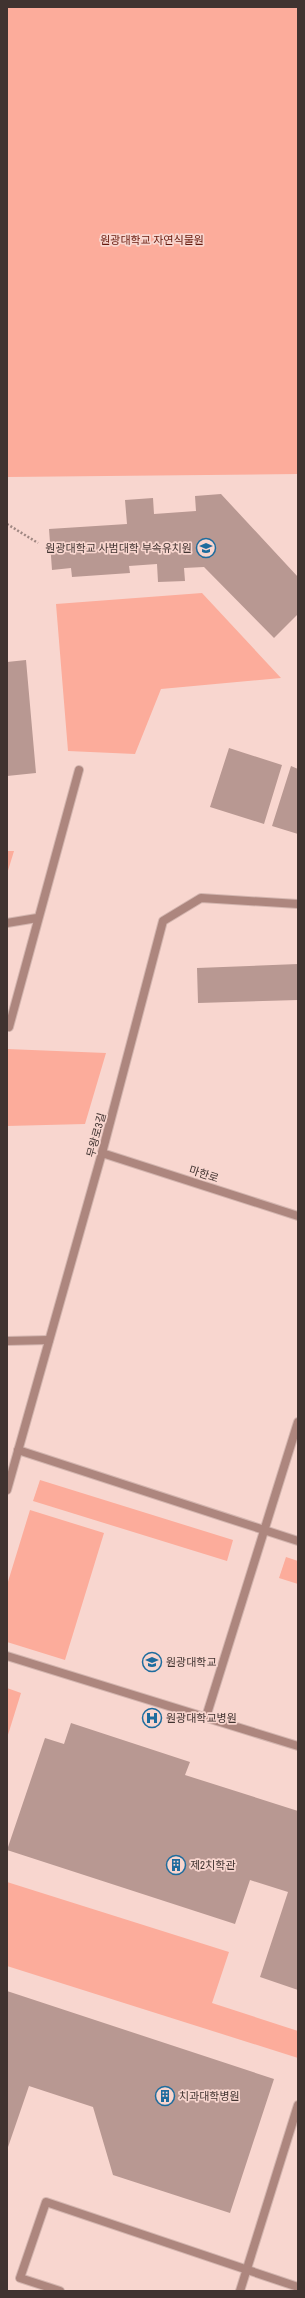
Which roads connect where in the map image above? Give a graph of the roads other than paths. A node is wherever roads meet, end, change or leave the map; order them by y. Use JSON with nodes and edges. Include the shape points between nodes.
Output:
{"nodes":[{"id":1,"x":79,"y":770,"type":"dead end"},
{"id":2,"x":298,"y":904,"type":"edge"},
{"id":3,"x":37,"y":918,"type":"junction"},
{"id":4,"x":7,"y":924,"type":"edge"},
{"id":5,"x":7,"y":1026,"type":"edge"},
{"id":6,"x":102,"y":1153,"type":"junction"},
{"id":7,"x":298,"y":1216,"type":"edge"},
{"id":8,"x":7,"y":1340,"type":"edge"},
{"id":9,"x":49,"y":1340,"type":"junction"},
{"id":10,"x":298,"y":1422,"type":"edge"},
{"id":11,"x":18,"y":1450,"type":"junction"},
{"id":12,"x":7,"y":1490,"type":"edge"},
{"id":13,"x":265,"y":1530,"type":"junction"},
{"id":14,"x":298,"y":1541,"type":"edge"},
{"id":15,"x":7,"y":1656,"type":"edge"},
{"id":16,"x":206,"y":1717,"type":"junction"},
{"id":17,"x":298,"y":1746,"type":"edge"},
{"id":18,"x":298,"y":2105,"type":"edge"},
{"id":19,"x":246,"y":2270,"type":"junction"},
{"id":20,"x":298,"y":2287,"type":"edge"},
{"id":21,"x":60,"y":2291,"type":"edge"},
{"id":22,"x":240,"y":2291,"type":"edge"}],
"edges":[{"from":1,"to":3,"type":"street"},
{"from":2,"to":6,"type":"street","name":"무왕로3길","via":[[201,898],[163,920]]},
{"from":3,"to":4,"type":"street"},
{"from":3,"to":5,"type":"street","via":[[9,1027]]},
{"from":6,"to":7,"type":"street","name":"마한로"},
{"from":6,"to":9,"type":"street","name":"무왕로3길"},
{"from":8,"to":9,"type":"street"},
{"from":9,"to":11,"type":"street","name":"무왕로3길"},
{"from":10,"to":13,"type":"street"},
{"from":11,"to":12,"type":"street","name":"무왕로3길"},
{"from":11,"to":13,"type":"street"},
{"from":13,"to":14,"type":"street"},
{"from":13,"to":16,"type":"street"},
{"from":15,"to":16,"type":"street"},
{"from":16,"to":17,"type":"street"},
{"from":18,"to":19,"type":"street"},
{"from":19,"to":20,"type":"street"},
{"from":19,"to":21,"type":"street","via":[[46,2202],[20,2278]]},
{"from":19,"to":22,"type":"street"}]}
